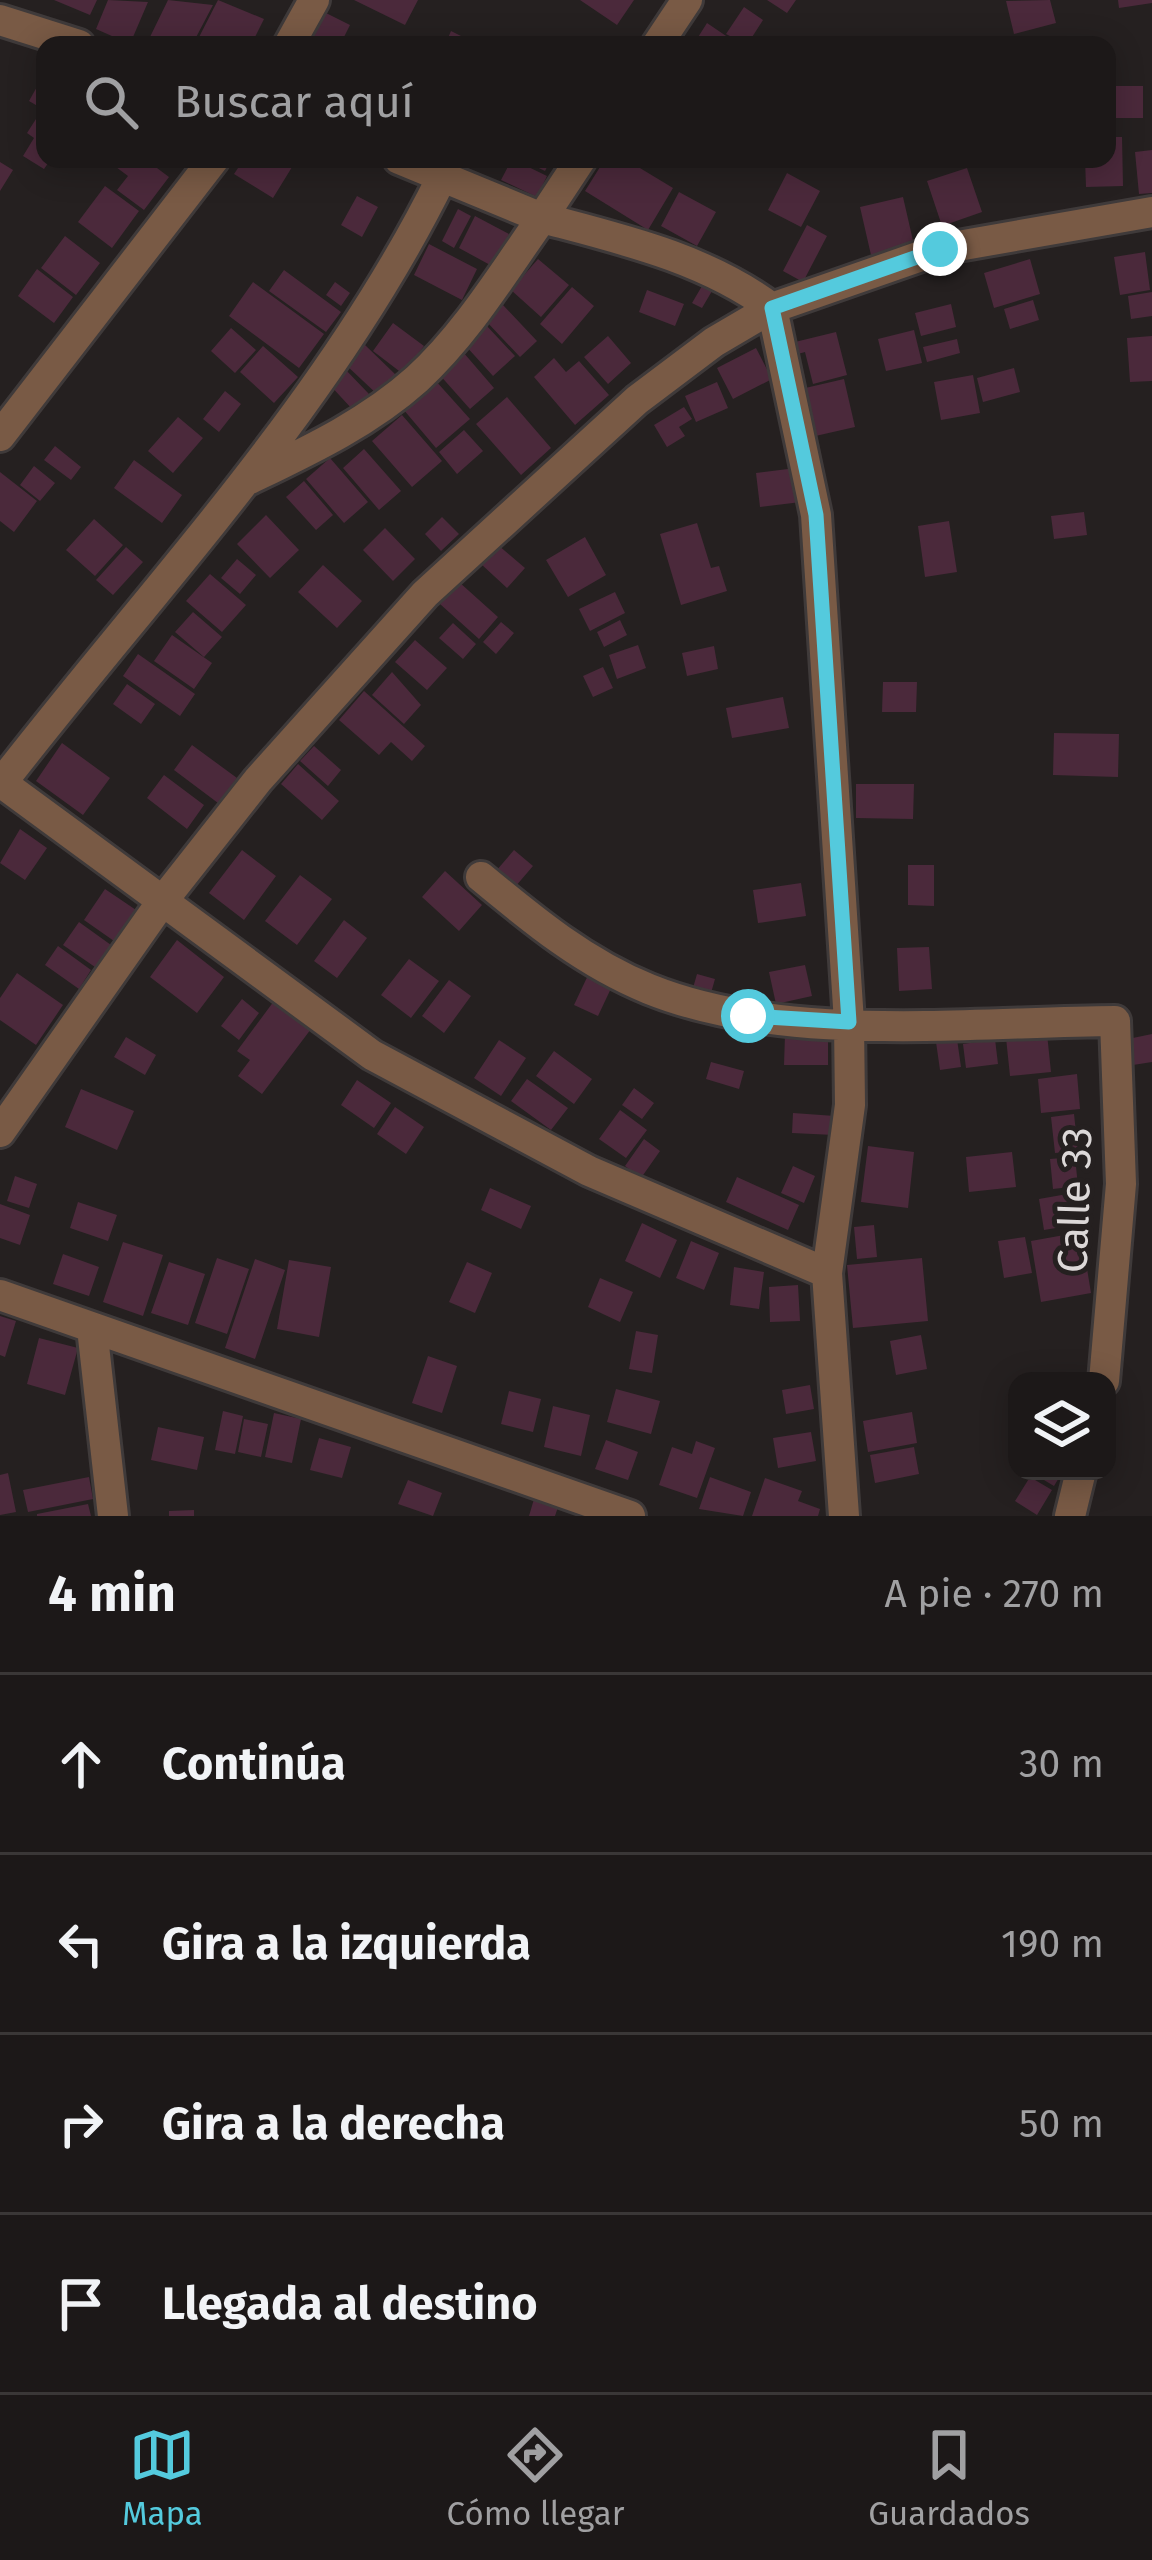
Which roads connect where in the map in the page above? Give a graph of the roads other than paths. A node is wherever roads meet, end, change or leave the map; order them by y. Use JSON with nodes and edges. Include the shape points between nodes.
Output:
{"nodes":[{"id":1,"x":314,"y":0,"type":"edge"},
{"id":2,"x":687,"y":0,"type":"edge"},
{"id":3,"x":0,"y":20,"type":"edge"},
{"id":4,"x":51,"y":36,"type":"edge"},
{"id":5,"x":294,"y":36,"type":"edge"},
{"id":6,"x":663,"y":36,"type":"edge"},
{"id":7,"x":207,"y":168,"type":"edge"},
{"id":8,"x":420,"y":168,"type":"edge"},
{"id":9,"x":575,"y":168,"type":"edge"},
{"id":10,"x":442,"y":177,"type":"junction"},
{"id":11,"x":1152,"y":212,"type":"edge"},
{"id":12,"x":542,"y":218,"type":"junction"},
{"id":13,"x":772,"y":308,"type":"junction"},
{"id":14,"x":0,"y":436,"type":"edge"},
{"id":15,"x":250,"y":479,"type":"junction"},
{"id":16,"x":1,"y":784,"type":"edge"},
{"id":17,"x":482,"y":877,"type":"dead end"},
{"id":18,"x":160,"y":903,"type":"junction"},
{"id":19,"x":849,"y":1022,"type":"junction"},
{"id":20,"x":0,"y":1132,"type":"edge"},
{"id":21,"x":826,"y":1274,"type":"junction"},
{"id":22,"x":0,"y":1295,"type":"edge"},
{"id":23,"x":92,"y":1328,"type":"junction"},
{"id":24,"x":1105,"y":1372,"type":"edge"},
{"id":25,"x":1079,"y":1480,"type":"edge"},
{"id":26,"x":113,"y":1516,"type":"edge"},
{"id":27,"x":630,"y":1516,"type":"edge"},
{"id":28,"x":844,"y":1516,"type":"edge"},
{"id":29,"x":1070,"y":1516,"type":"edge"}],
"edges":[{"from":1,"to":5,"type":"street"},
{"from":2,"to":6,"type":"street"},
{"from":3,"to":4,"type":"street"},
{"from":7,"to":14,"type":"street"},
{"from":8,"to":10,"type":"street"},
{"from":9,"to":12,"type":"street"},
{"from":10,"to":12,"type":"street"},
{"from":10,"to":15,"type":"street","via":[[394,273]]},
{"from":11,"to":13,"type":"street","via":[[940,249]]},
{"from":12,"to":13,"type":"street","via":[[637,243],[740,284]]},
{"from":12,"to":15,"type":"street","via":[[472,319],[416,380],[334,438]]},
{"from":13,"to":18,"type":"street","via":[[638,400],[425,594]]},
{"from":13,"to":19,"type":"street","via":[[816,515]]},
{"from":15,"to":16,"type":"street"},
{"from":16,"to":18,"type":"street"},
{"from":17,"to":19,"type":"street","via":[[560,942],[650,989],[748,1016]]},
{"from":18,"to":20,"type":"street"},
{"from":18,"to":21,"type":"street","via":[[372,1055],[589,1171]]},
{"from":19,"to":21,"type":"street","via":[[850,1105]]},
{"from":19,"to":24,"type":"street","name":"Calle 33","via":[[1115,1021],[1121,1184]]},
{"from":21,"to":28,"type":"street"},
{"from":22,"to":23,"type":"street"},
{"from":23,"to":26,"type":"street"},
{"from":23,"to":27,"type":"street"},
{"from":25,"to":29,"type":"street"}]}
